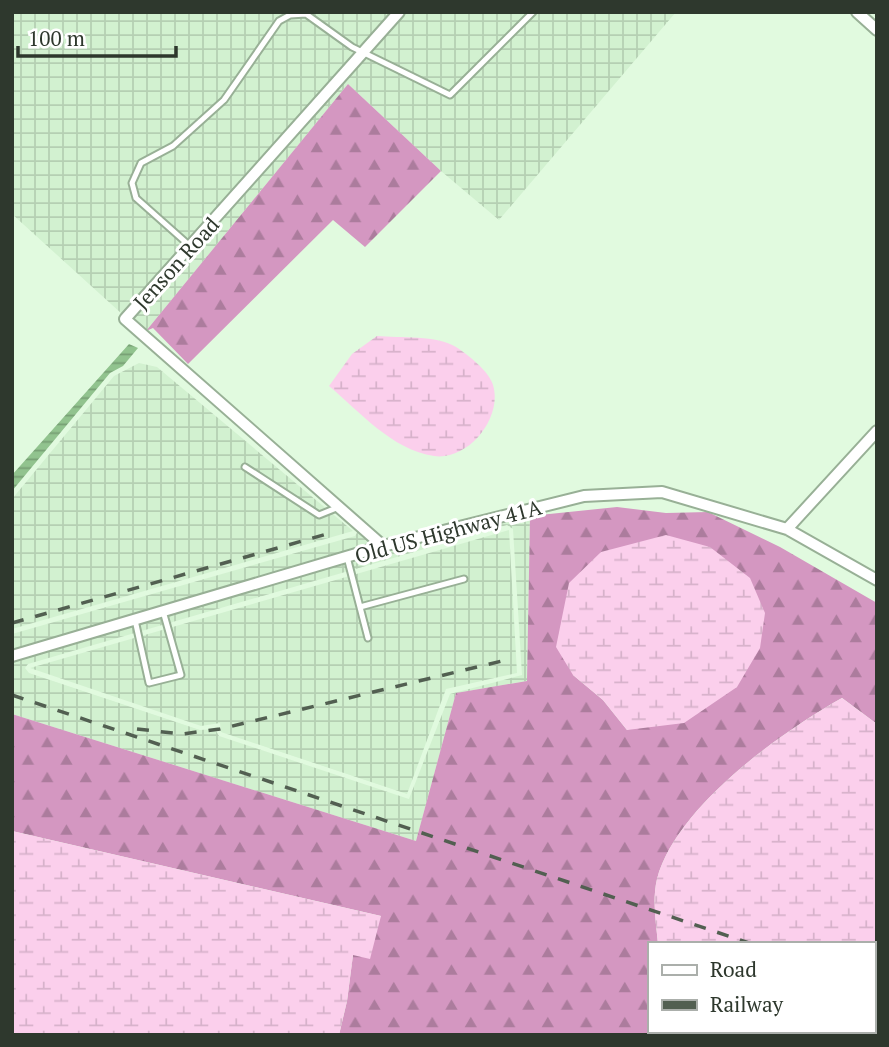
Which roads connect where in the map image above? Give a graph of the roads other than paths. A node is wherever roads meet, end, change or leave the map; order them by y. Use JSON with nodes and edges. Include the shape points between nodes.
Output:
{"nodes":[{"id":1,"x":533,"y":12,"type":"edge"},
{"id":2,"x":857,"y":12,"type":"edge"},
{"id":3,"x":395,"y":14,"type":"edge"},
{"id":4,"x":877,"y":30,"type":"edge"},
{"id":5,"x":365,"y":51,"type":"junction"},
{"id":6,"x":190,"y":246,"type":"junction"},
{"id":7,"x":877,"y":431,"type":"edge"},
{"id":8,"x":245,"y":467,"type":"dead end"},
{"id":9,"x":339,"y":507,"type":"junction"},
{"id":10,"x":787,"y":529,"type":"junction"},
{"id":11,"x":383,"y":546,"type":"junction"},
{"id":12,"x":347,"y":557,"type":"junction"},
{"id":13,"x":464,"y":579,"type":"dead end"},
{"id":14,"x":877,"y":580,"type":"edge"},
{"id":15,"x":360,"y":607,"type":"junction"},
{"id":16,"x":163,"y":611,"type":"junction"},
{"id":17,"x":135,"y":620,"type":"junction"},
{"id":18,"x":368,"y":638,"type":"dead end"},
{"id":19,"x":12,"y":656,"type":"edge"}],
"edges":[{"from":1,"to":5,"type":"lane","via":[[450,94]]},
{"from":2,"to":4,"type":"street"},
{"from":3,"to":5,"type":"street","name":"Jenson Road"},
{"from":5,"to":6,"type":"street","name":"Jenson Road"},
{"from":5,"to":6,"type":"lane","via":[[302,13],[290,15],[273,27],[224,100],[173,146],[141,163],[132,183],[136,198]]},
{"from":6,"to":9,"type":"street","name":"Jenson Road","via":[[125,320]]},
{"from":7,"to":10,"type":"street"},
{"from":8,"to":9,"type":"lane","via":[[319,515]]},
{"from":9,"to":11,"type":"street","name":"Jenson Road"},
{"from":10,"to":11,"type":"street","name":"Old US Highway 41A","via":[[662,492],[584,496]]},
{"from":10,"to":14,"type":"street","name":"Old US Highway 41A"},
{"from":11,"to":12,"type":"street","name":"Old US Highway 41A"},
{"from":12,"to":15,"type":"lane"},
{"from":12,"to":16,"type":"street","name":"Old US Highway 41A"},
{"from":13,"to":15,"type":"lane"},
{"from":15,"to":18,"type":"lane"},
{"from":16,"to":17,"type":"street","name":"Old US Highway 41A"},
{"from":16,"to":17,"type":"lane","via":[[181,675],[149,683]]},
{"from":17,"to":19,"type":"street","name":"Old US Highway 41A"}]}
